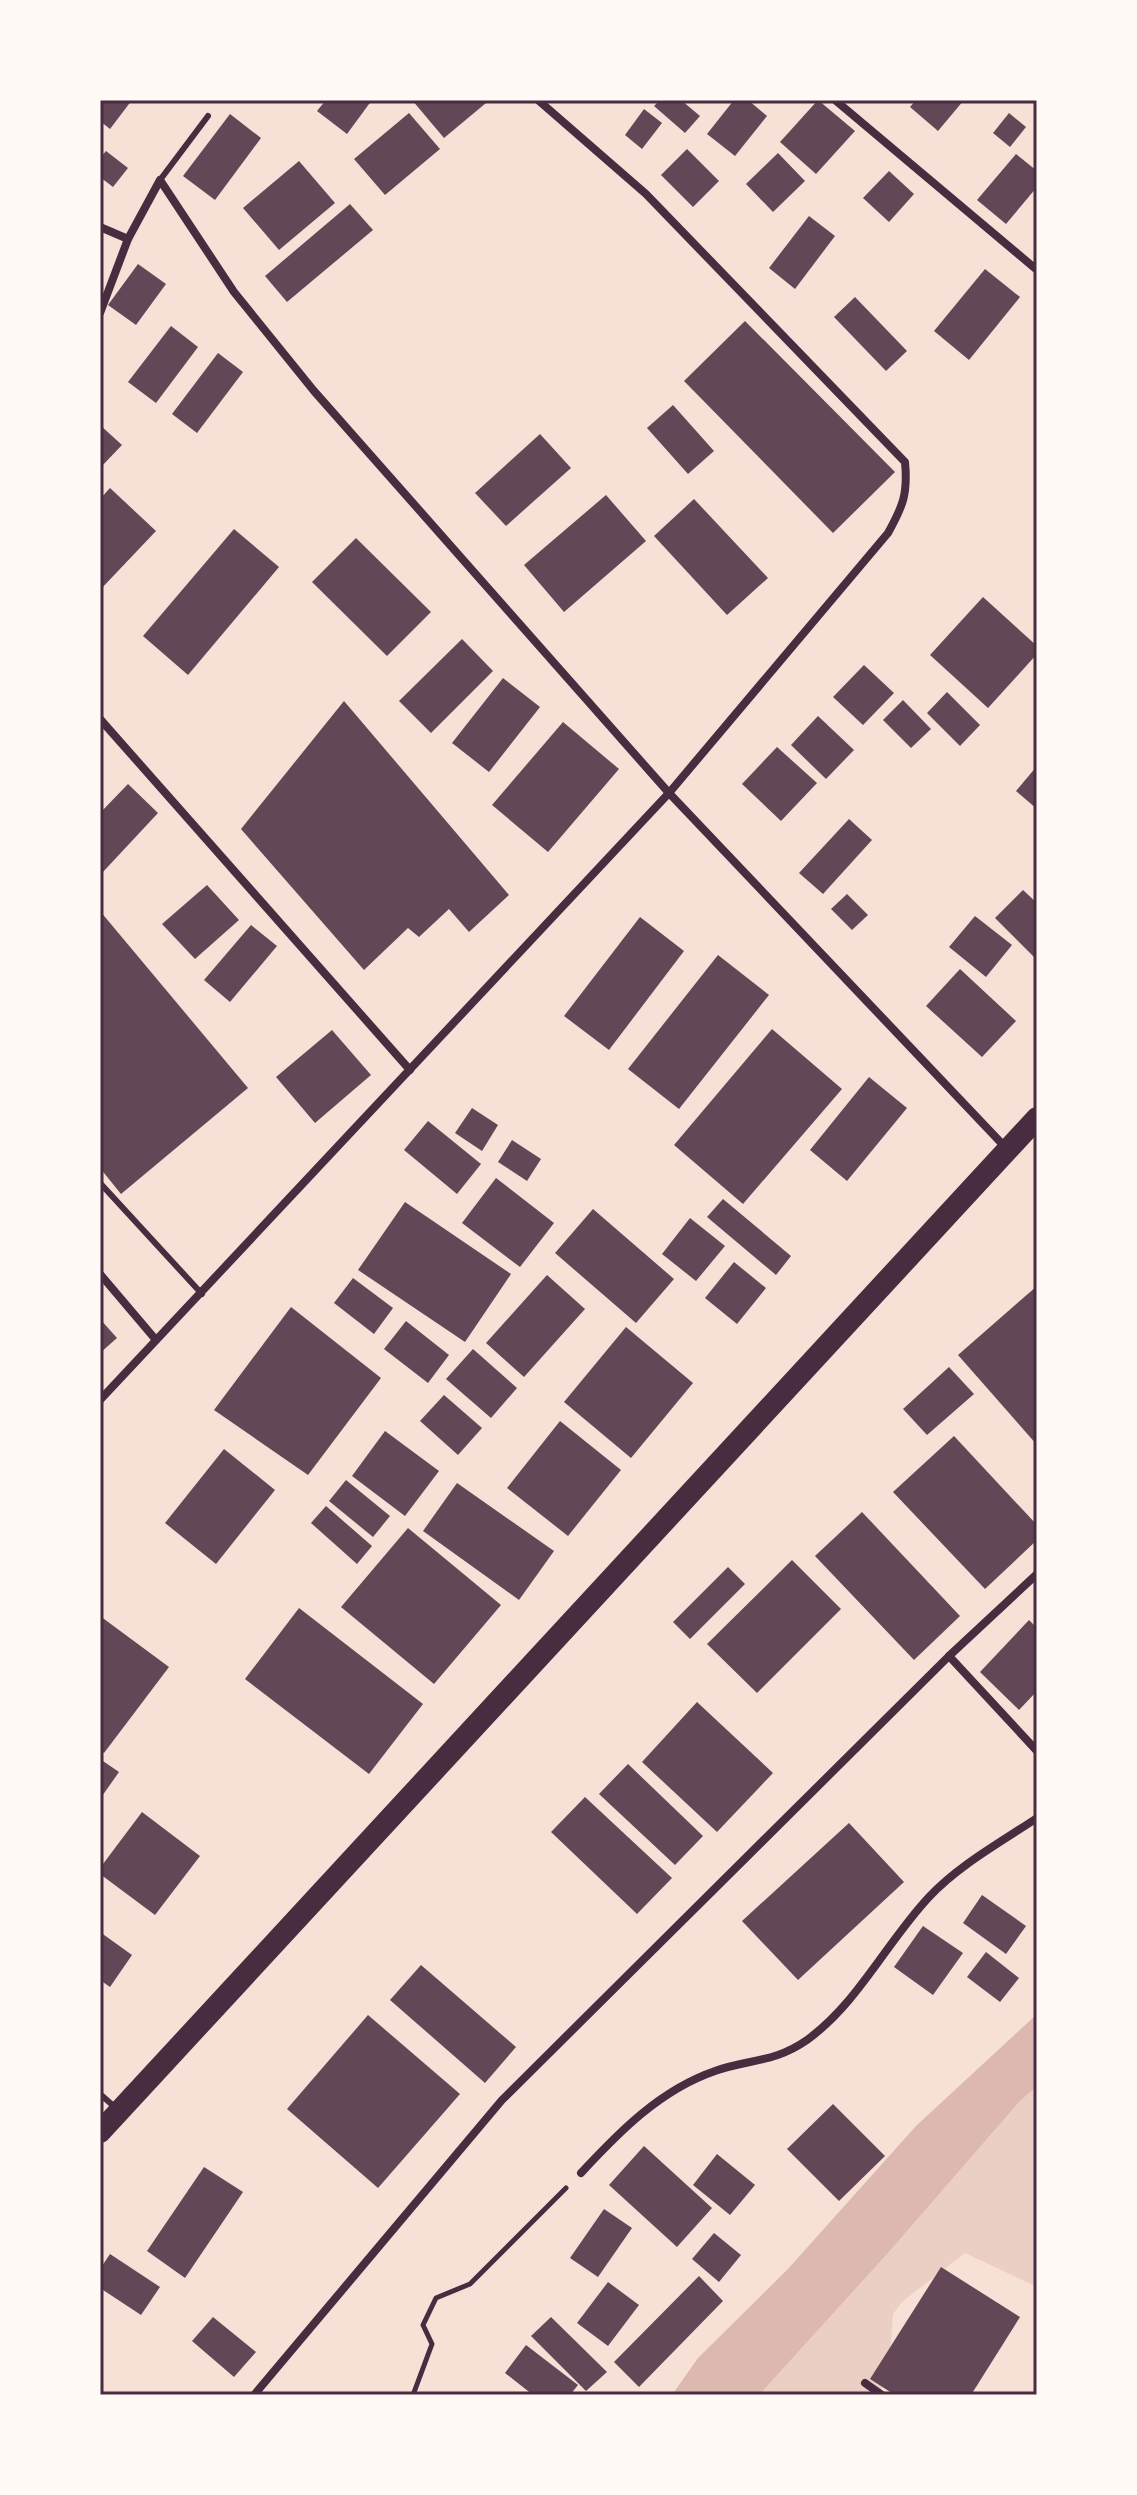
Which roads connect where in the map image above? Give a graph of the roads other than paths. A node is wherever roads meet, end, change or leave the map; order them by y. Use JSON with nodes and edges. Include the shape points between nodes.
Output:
{"nodes":[{"id":1,"x":538,"y":100,"type":"edge"},
{"id":2,"x":835,"y":100,"type":"edge"},
{"id":3,"x":208,"y":116,"type":"dead end"},
{"id":4,"x":160,"y":180,"type":"junction"},
{"id":5,"x":100,"y":227,"type":"edge"},
{"id":6,"x":128,"y":239,"type":"junction"},
{"id":7,"x":1037,"y":270,"type":"edge"},
{"id":8,"x":100,"y":313,"type":"edge"},
{"id":9,"x":100,"y":719,"type":"edge"},
{"id":10,"x":669,"y":793,"type":"junction"},
{"id":11,"x":410,"y":1070,"type":"junction"},
{"id":12,"x":1036,"y":1120,"type":"edge"},
{"id":13,"x":1008,"y":1150,"type":"junction"},
{"id":14,"x":100,"y":1183,"type":"edge"},
{"id":15,"x":100,"y":1274,"type":"edge"},
{"id":16,"x":202,"y":1294,"type":"junction"},
{"id":17,"x":156,"y":1340,"type":"junction"},
{"id":18,"x":100,"y":1400,"type":"edge"},
{"id":19,"x":1037,"y":1574,"type":"edge"},
{"id":20,"x":949,"y":1656,"type":"junction"},
{"id":21,"x":1037,"y":1751,"type":"edge"},
{"id":22,"x":1037,"y":1818,"type":"edge"},
{"id":23,"x":100,"y":2094,"type":"edge"},
{"id":24,"x":120,"y":2111,"type":"junction"},
{"id":25,"x":100,"y":2132,"type":"edge"},
{"id":26,"x":581,"y":2173,"type":"road end"},
{"id":27,"x":865,"y":2383,"type":"dead end"},
{"id":28,"x":254,"y":2395,"type":"edge"},
{"id":29,"x":882,"y":2395,"type":"edge"}],
"edges":[{"from":1,"to":10,"type":"street","via":[[646,194],[905,462],[907,488],[888,533]]},
{"from":2,"to":7,"type":"street"},
{"from":3,"to":4,"type":"lane"},
{"from":4,"to":6,"type":"street"},
{"from":4,"to":10,"type":"street","via":[[234,292],[314,391]]},
{"from":5,"to":6,"type":"street"},
{"from":6,"to":8,"type":"street"},
{"from":9,"to":11,"type":"street"},
{"from":10,"to":11,"type":"street"},
{"from":10,"to":13,"type":"street"},
{"from":11,"to":16,"type":"street"},
{"from":12,"to":13,"type":"highway"},
{"from":13,"to":24,"type":"highway"},
{"from":14,"to":16,"type":"lane"},
{"from":15,"to":17,"type":"street"},
{"from":16,"to":17,"type":"street"},
{"from":17,"to":18,"type":"street"},
{"from":19,"to":20,"type":"street"},
{"from":20,"to":21,"type":"street"},
{"from":20,"to":28,"type":"street","via":[[502,2100]]},
{"from":22,"to":26,"type":"street","via":[[953,1874],[931,1895],[842,2009],[806,2040],[761,2062],[715,2071],[681,2088],[644,2110]]},
{"from":23,"to":24,"type":"lane"},
{"from":24,"to":25,"type":"highway"},
{"from":27,"to":29,"type":"street"}]}
